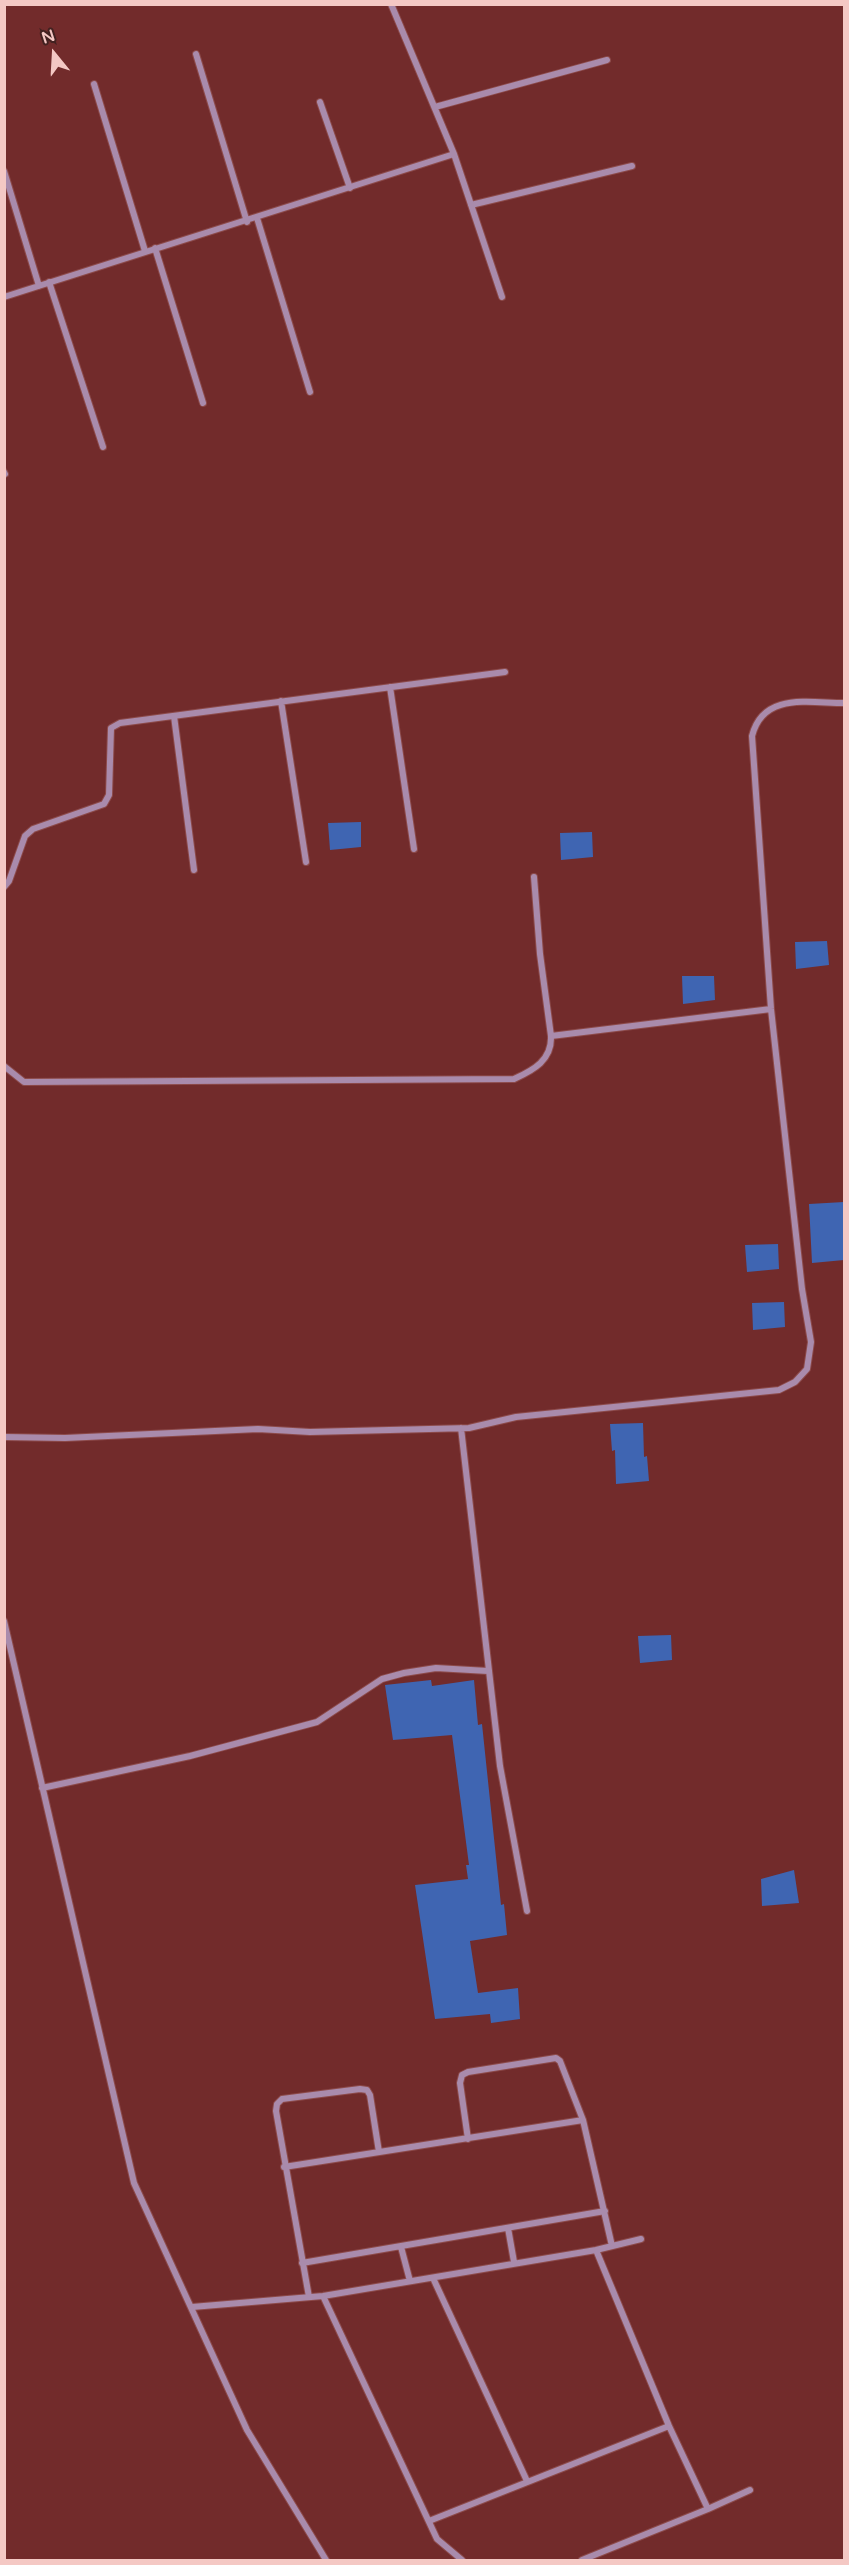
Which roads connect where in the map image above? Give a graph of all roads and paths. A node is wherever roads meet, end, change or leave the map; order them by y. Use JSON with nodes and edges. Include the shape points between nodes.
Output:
{"nodes":[{"id":1,"x":391,"y":4,"type":"edge"},
{"id":2,"x":196,"y":54,"type":"dead end"},
{"id":3,"x":607,"y":60,"type":"dead end"},
{"id":4,"x":94,"y":84,"type":"dead end"},
{"id":5,"x":320,"y":102,"type":"dead end"},
{"id":6,"x":435,"y":107,"type":"junction"},
{"id":7,"x":454,"y":154,"type":"junction"},
{"id":8,"x":632,"y":166,"type":"dead end"},
{"id":9,"x":4,"y":171,"type":"edge"},
{"id":10,"x":351,"y":188,"type":"junction"},
{"id":11,"x":471,"y":205,"type":"junction"},
{"id":12,"x":257,"y":218,"type":"junction"},
{"id":13,"x":247,"y":222,"type":"junction"},
{"id":14,"x":155,"y":248,"type":"junction"},
{"id":15,"x":145,"y":251,"type":"junction"},
{"id":16,"x":49,"y":282,"type":"junction"},
{"id":17,"x":39,"y":286,"type":"junction"},
{"id":18,"x":4,"y":297,"type":"edge"},
{"id":19,"x":502,"y":297,"type":"dead end"},
{"id":20,"x":310,"y":392,"type":"dead end"},
{"id":21,"x":203,"y":403,"type":"dead end"},
{"id":22,"x":104,"y":447,"type":"dead end"},
{"id":23,"x":506,"y":672,"type":"dead end"},
{"id":24,"x":390,"y":687,"type":"junction"},
{"id":25,"x":281,"y":701,"type":"junction"},
{"id":26,"x":844,"y":703,"type":"edge"},
{"id":27,"x":174,"y":716,"type":"junction"},
{"id":28,"x":414,"y":849,"type":"dead end"},
{"id":29,"x":306,"y":862,"type":"dead end"},
{"id":30,"x":194,"y":870,"type":"dead end"},
{"id":31,"x":534,"y":877,"type":"dead end"},
{"id":32,"x":4,"y":887,"type":"edge"},
{"id":33,"x":771,"y":1009,"type":"junction"},
{"id":34,"x":551,"y":1036,"type":"junction"},
{"id":35,"x":4,"y":1066,"type":"edge"},
{"id":36,"x":461,"y":1428,"type":"junction"},
{"id":37,"x":4,"y":1437,"type":"edge"},
{"id":38,"x":4,"y":1621,"type":"edge"},
{"id":39,"x":488,"y":1671,"type":"junction"},
{"id":40,"x":42,"y":1788,"type":"junction"},
{"id":41,"x":527,"y":1911,"type":"dead end"},
{"id":42,"x":583,"y":2120,"type":"junction"},
{"id":43,"x":468,"y":2139,"type":"junction"},
{"id":44,"x":379,"y":2152,"type":"junction"},
{"id":45,"x":284,"y":2167,"type":"junction"},
{"id":46,"x":604,"y":2211,"type":"junction"},
{"id":47,"x":508,"y":2228,"type":"junction"},
{"id":48,"x":641,"y":2239,"type":"dead end"},
{"id":49,"x":612,"y":2246,"type":"junction"},
{"id":50,"x":402,"y":2247,"type":"junction"},
{"id":51,"x":596,"y":2250,"type":"junction"},
{"id":52,"x":514,"y":2262,"type":"junction"},
{"id":53,"x":302,"y":2263,"type":"junction"},
{"id":54,"x":433,"y":2278,"type":"junction"},
{"id":55,"x":410,"y":2281,"type":"junction"},
{"id":56,"x":323,"y":2296,"type":"junction"},
{"id":57,"x":309,"y":2297,"type":"junction"},
{"id":58,"x":192,"y":2307,"type":"junction"},
{"id":59,"x":669,"y":2426,"type":"junction"},
{"id":60,"x":527,"y":2481,"type":"junction"},
{"id":61,"x":750,"y":2490,"type":"dead end"},
{"id":62,"x":708,"y":2509,"type":"junction"},
{"id":63,"x":429,"y":2522,"type":"junction"},
{"id":64,"x":326,"y":2560,"type":"edge"},
{"id":65,"x":462,"y":2560,"type":"edge"},
{"id":66,"x":582,"y":2560,"type":"edge"}],
"edges":[{"from":1,"to":6,"type":"street"},
{"from":2,"to":13,"type":"street"},
{"from":3,"to":6,"type":"street"},
{"from":4,"to":15,"type":"street"},
{"from":5,"to":10,"type":"street"},
{"from":6,"to":7,"type":"street"},
{"from":7,"to":10,"type":"street"},
{"from":7,"to":11,"type":"street"},
{"from":8,"to":11,"type":"street"},
{"from":9,"to":17,"type":"street"},
{"from":10,"to":12,"type":"street"},
{"from":11,"to":19,"type":"street"},
{"from":12,"to":13,"type":"street"},
{"from":12,"to":20,"type":"street"},
{"from":13,"to":14,"type":"street"},
{"from":14,"to":15,"type":"street"},
{"from":14,"to":21,"type":"street"},
{"from":15,"to":16,"type":"street"},
{"from":16,"to":17,"type":"street"},
{"from":16,"to":22,"type":"street"},
{"from":17,"to":18,"type":"street"},
{"from":23,"to":24,"type":"street"},
{"from":24,"to":25,"type":"street"},
{"from":24,"to":28,"type":"street"},
{"from":25,"to":27,"type":"street"},
{"from":25,"to":29,"type":"street"},
{"from":26,"to":33,"type":"street","via":[[786,703],[771,707],[761,715],[752,736]]},
{"from":27,"to":30,"type":"street"},
{"from":27,"to":32,"type":"street","via":[[120,723],[111,728],[109,795],[104,804],[25,836]]},
{"from":31,"to":34,"type":"street"},
{"from":33,"to":34,"type":"street"},
{"from":33,"to":36,"type":"street","via":[[811,1342],[807,1369],[795,1382],[779,1390],[516,1417]]},
{"from":34,"to":35,"type":"street","via":[[545,1060],[514,1079],[24,1082]]},
{"from":36,"to":37,"type":"street"},
{"from":36,"to":39,"type":"street"},
{"from":38,"to":40,"type":"street"},
{"from":39,"to":40,"type":"street","via":[[436,1668],[404,1672],[382,1679],[317,1722],[190,1756]]},
{"from":39,"to":41,"type":"street","via":[[500,1766]]},
{"from":40,"to":58,"type":"street","via":[[134,2183]]},
{"from":42,"to":43,"type":"street"},
{"from":42,"to":43,"type":"street","via":[[560,2061],[551,2057],[462,2075]]},
{"from":42,"to":46,"type":"street"},
{"from":43,"to":44,"type":"street"},
{"from":44,"to":45,"type":"street"},
{"from":44,"to":45,"type":"street","via":[[367,2090],[282,2099],[276,2111]]},
{"from":45,"to":53,"type":"street"},
{"from":46,"to":47,"type":"street"},
{"from":46,"to":49,"type":"street"},
{"from":47,"to":50,"type":"street"},
{"from":47,"to":52,"type":"street"},
{"from":48,"to":49,"type":"street"},
{"from":49,"to":51,"type":"street"},
{"from":50,"to":53,"type":"street"},
{"from":50,"to":55,"type":"street"},
{"from":51,"to":52,"type":"street"},
{"from":51,"to":59,"type":"street"},
{"from":52,"to":54,"type":"street"},
{"from":53,"to":57,"type":"street"},
{"from":54,"to":55,"type":"street"},
{"from":54,"to":60,"type":"street"},
{"from":55,"to":56,"type":"street"},
{"from":56,"to":57,"type":"street"},
{"from":56,"to":63,"type":"street"},
{"from":57,"to":58,"type":"street"},
{"from":58,"to":64,"type":"street","via":[[247,2430]]},
{"from":59,"to":60,"type":"street"},
{"from":59,"to":62,"type":"street"},
{"from":60,"to":63,"type":"street"},
{"from":61,"to":62,"type":"street"},
{"from":62,"to":66,"type":"street"},
{"from":63,"to":65,"type":"street","via":[[436,2539]]}]}
